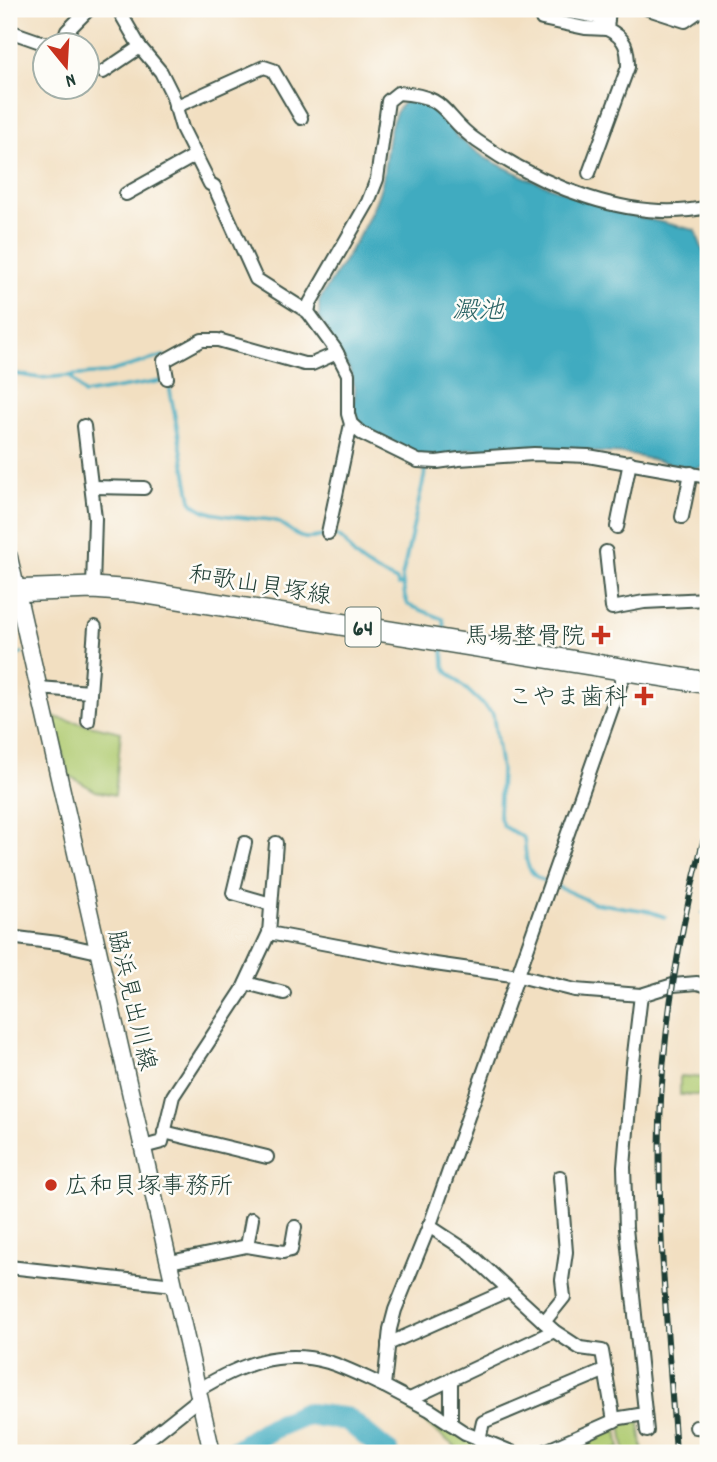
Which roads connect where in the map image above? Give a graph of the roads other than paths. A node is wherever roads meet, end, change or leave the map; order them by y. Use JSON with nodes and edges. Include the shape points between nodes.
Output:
{"nodes":[{"id":1,"x":89,"y":9,"type":"edge"},
{"id":2,"x":118,"y":9,"type":"edge"},
{"id":3,"x":555,"y":9,"type":"edge"},
{"id":4,"x":648,"y":9,"type":"edge"},
{"id":5,"x":702,"y":9,"type":"edge"},
{"id":6,"x":542,"y":19,"type":"dead end"},
{"id":7,"x":608,"y":19,"type":"edge"},
{"id":8,"x":9,"y":31,"type":"edge"},
{"id":9,"x":67,"y":32,"type":"edge"},
{"id":10,"x":32,"y":39,"type":"edge"},
{"id":11,"x":140,"y":47,"type":"junction"},
{"id":12,"x":103,"y":72,"type":"dead end"},
{"id":13,"x":175,"y":107,"type":"junction"},
{"id":14,"x":301,"y":118,"type":"dead end"},
{"id":15,"x":195,"y":155,"type":"junction"},
{"id":16,"x":589,"y":173,"type":"dead end"},
{"id":17,"x":126,"y":194,"type":"dead end"},
{"id":18,"x":708,"y":207,"type":"edge"},
{"id":19,"x":309,"y":312,"type":"junction"},
{"id":20,"x":337,"y":353,"type":"junction"},
{"id":21,"x":167,"y":378,"type":"dead end"},
{"id":22,"x":351,"y":424,"type":"junction"},
{"id":23,"x":83,"y":426,"type":"dead end"},
{"id":24,"x":629,"y":462,"type":"junction"},
{"id":25,"x":691,"y":473,"type":"junction"},
{"id":26,"x":708,"y":477,"type":"edge"},
{"id":27,"x":92,"y":487,"type":"junction"},
{"id":28,"x":144,"y":488,"type":"dead end"},
{"id":29,"x":682,"y":517,"type":"dead end"},
{"id":30,"x":617,"y":527,"type":"dead end"},
{"id":31,"x":328,"y":533,"type":"dead end"},
{"id":32,"x":606,"y":552,"type":"dead end"},
{"id":33,"x":9,"y":557,"type":"edge"},
{"id":34,"x":93,"y":588,"type":"junction"},
{"id":35,"x":13,"y":591,"type":"edge"},
{"id":36,"x":708,"y":599,"type":"edge"},
{"id":37,"x":95,"y":626,"type":"dead end"},
{"id":38,"x":625,"y":671,"type":"junction"},
{"id":39,"x":708,"y":683,"type":"edge"},
{"id":40,"x":38,"y":688,"type":"junction"},
{"id":41,"x":90,"y":692,"type":"junction"},
{"id":42,"x":88,"y":721,"type":"dead end"},
{"id":43,"x":245,"y":843,"type":"dead end"},
{"id":44,"x":276,"y":843,"type":"dead end"},
{"id":45,"x":271,"y":904,"type":"junction"},
{"id":46,"x":269,"y":933,"type":"junction"},
{"id":47,"x":9,"y":937,"type":"edge"},
{"id":48,"x":98,"y":952,"type":"junction"},
{"id":49,"x":519,"y":976,"type":"junction"},
{"id":50,"x":246,"y":983,"type":"junction"},
{"id":51,"x":708,"y":986,"type":"edge"},
{"id":52,"x":284,"y":993,"type":"dead end"},
{"id":53,"x":641,"y":995,"type":"junction"},
{"id":54,"x":164,"y":1132,"type":"junction"},
{"id":55,"x":143,"y":1147,"type":"junction"},
{"id":56,"x":259,"y":1159,"type":"dead end"},
{"id":57,"x":560,"y":1177,"type":"dead end"},
{"id":58,"x":252,"y":1219,"type":"dead end"},
{"id":59,"x":429,"y":1226,"type":"junction"},
{"id":60,"x":295,"y":1227,"type":"dead end"},
{"id":61,"x":247,"y":1246,"type":"junction"},
{"id":62,"x":170,"y":1262,"type":"junction"},
{"id":63,"x":9,"y":1267,"type":"edge"},
{"id":64,"x":174,"y":1285,"type":"junction"},
{"id":65,"x":509,"y":1290,"type":"junction"},
{"id":66,"x":549,"y":1327,"type":"junction"},
{"id":67,"x":388,"y":1344,"type":"junction"},
{"id":68,"x":606,"y":1370,"type":"junction"},
{"id":69,"x":451,"y":1379,"type":"junction"},
{"id":70,"x":384,"y":1386,"type":"junction"},
{"id":71,"x":200,"y":1397,"type":"junction"},
{"id":72,"x":410,"y":1399,"type":"junction"},
{"id":73,"x":645,"y":1414,"type":"junction"},
{"id":74,"x":614,"y":1421,"type":"junction"},
{"id":75,"x":451,"y":1424,"type":"junction"},
{"id":76,"x":647,"y":1431,"type":"dead end"},
{"id":77,"x":479,"y":1440,"type":"junction"},
{"id":78,"x":131,"y":1453,"type":"edge"},
{"id":79,"x":212,"y":1453,"type":"edge"},
{"id":80,"x":514,"y":1453,"type":"edge"},
{"id":81,"x":541,"y":1453,"type":"edge"}],
"edges":[{"from":1,"to":9,"type":"street"},
{"from":2,"to":11,"type":"street"},
{"from":3,"to":7,"type":"street"},
{"from":4,"to":5,"type":"street","via":[[685,21]]},
{"from":6,"to":7,"type":"street","via":[[585,28]]},
{"from":7,"to":16,"type":"street","via":[[628,50],[628,67]]},
{"from":8,"to":10,"type":"street"},
{"from":11,"to":12,"type":"street"},
{"from":11,"to":13,"type":"street","via":[[161,72]]},
{"from":13,"to":14,"type":"street","via":[[264,67],[273,70]]},
{"from":13,"to":15,"type":"street"},
{"from":15,"to":17,"type":"street"},
{"from":15,"to":19,"type":"street","via":[[256,279]]},
{"from":18,"to":19,"type":"street","via":[[646,211],[587,196],[504,159],[474,139],[438,102],[398,93],[388,101],[377,179],[368,202]]},
{"from":19,"to":20,"type":"street"},
{"from":20,"to":21,"type":"street","via":[[304,364],[218,340],[202,340],[164,361]]},
{"from":20,"to":22,"type":"street","via":[[348,374]]},
{"from":22,"to":24,"type":"street","via":[[418,461],[559,454]]},
{"from":22,"to":31,"type":"street"},
{"from":23,"to":27,"type":"street"},
{"from":24,"to":25,"type":"street"},
{"from":24,"to":30,"type":"street"},
{"from":25,"to":26,"type":"street"},
{"from":25,"to":29,"type":"street"},
{"from":27,"to":28,"type":"street"},
{"from":27,"to":34,"type":"street"},
{"from":32,"to":36,"type":"street","via":[[612,608]]},
{"from":33,"to":35,"type":"street","name":"脇浜見出川線"},
{"from":34,"to":35,"type":"main road","name":"和歌山貝塚線","number":"64"},
{"from":34,"to":38,"type":"main road","name":"和歌山貝塚線","number":"64","via":[[210,602]]},
{"from":35,"to":40,"type":"street","name":"脇浜見出川線"},
{"from":37,"to":41,"type":"street"},
{"from":38,"to":39,"type":"main road","name":"和歌山貝塚線","number":"64"},
{"from":38,"to":49,"type":"street"},
{"from":40,"to":41,"type":"street"},
{"from":40,"to":48,"type":"street","name":"脇浜見出川線"},
{"from":41,"to":42,"type":"street"},
{"from":43,"to":45,"type":"street","via":[[233,893]]},
{"from":44,"to":45,"type":"street"},
{"from":45,"to":46,"type":"street"},
{"from":46,"to":49,"type":"street"},
{"from":46,"to":50,"type":"street"},
{"from":47,"to":48,"type":"street"},
{"from":48,"to":55,"type":"street","name":"脇浜見出川線"},
{"from":49,"to":53,"type":"street","via":[[575,990]]},
{"from":49,"to":59,"type":"street"},
{"from":50,"to":52,"type":"street"},
{"from":50,"to":54,"type":"street","via":[[173,1096]]},
{"from":51,"to":53,"type":"street","via":[[673,985]]},
{"from":53,"to":73,"type":"street","via":[[624,1167]]},
{"from":54,"to":55,"type":"street","via":[[162,1142]]},
{"from":54,"to":56,"type":"street","via":[[214,1150]]},
{"from":55,"to":62,"type":"street","name":"脇浜見出川線"},
{"from":57,"to":66,"type":"street","via":[[564,1297]]},
{"from":58,"to":61,"type":"street"},
{"from":59,"to":65,"type":"street","via":[[467,1251]]},
{"from":59,"to":67,"type":"street","via":[[395,1310]]},
{"from":60,"to":61,"type":"street","via":[[291,1250]]},
{"from":61,"to":62,"type":"street"},
{"from":62,"to":64,"type":"street","name":"脇浜見出川線"},
{"from":63,"to":64,"type":"street"},
{"from":64,"to":71,"type":"street","name":"脇浜見出川線"},
{"from":65,"to":66,"type":"street"},
{"from":65,"to":67,"type":"street"},
{"from":66,"to":68,"type":"street","via":[[576,1346],[602,1351]]},
{"from":66,"to":69,"type":"street"},
{"from":67,"to":70,"type":"street"},
{"from":68,"to":74,"type":"street"},
{"from":68,"to":77,"type":"street","via":[[483,1423]]},
{"from":69,"to":72,"type":"street"},
{"from":69,"to":75,"type":"street"},
{"from":70,"to":71,"type":"street","via":[[327,1362],[281,1358],[247,1364]]},
{"from":70,"to":72,"type":"street"},
{"from":71,"to":78,"type":"street"},
{"from":71,"to":79,"type":"street","name":"脇浜見出川線"},
{"from":72,"to":75,"type":"street"},
{"from":73,"to":74,"type":"street"},
{"from":73,"to":76,"type":"street"},
{"from":74,"to":81,"type":"street"},
{"from":75,"to":77,"type":"street"},
{"from":77,"to":80,"type":"street"}]}
